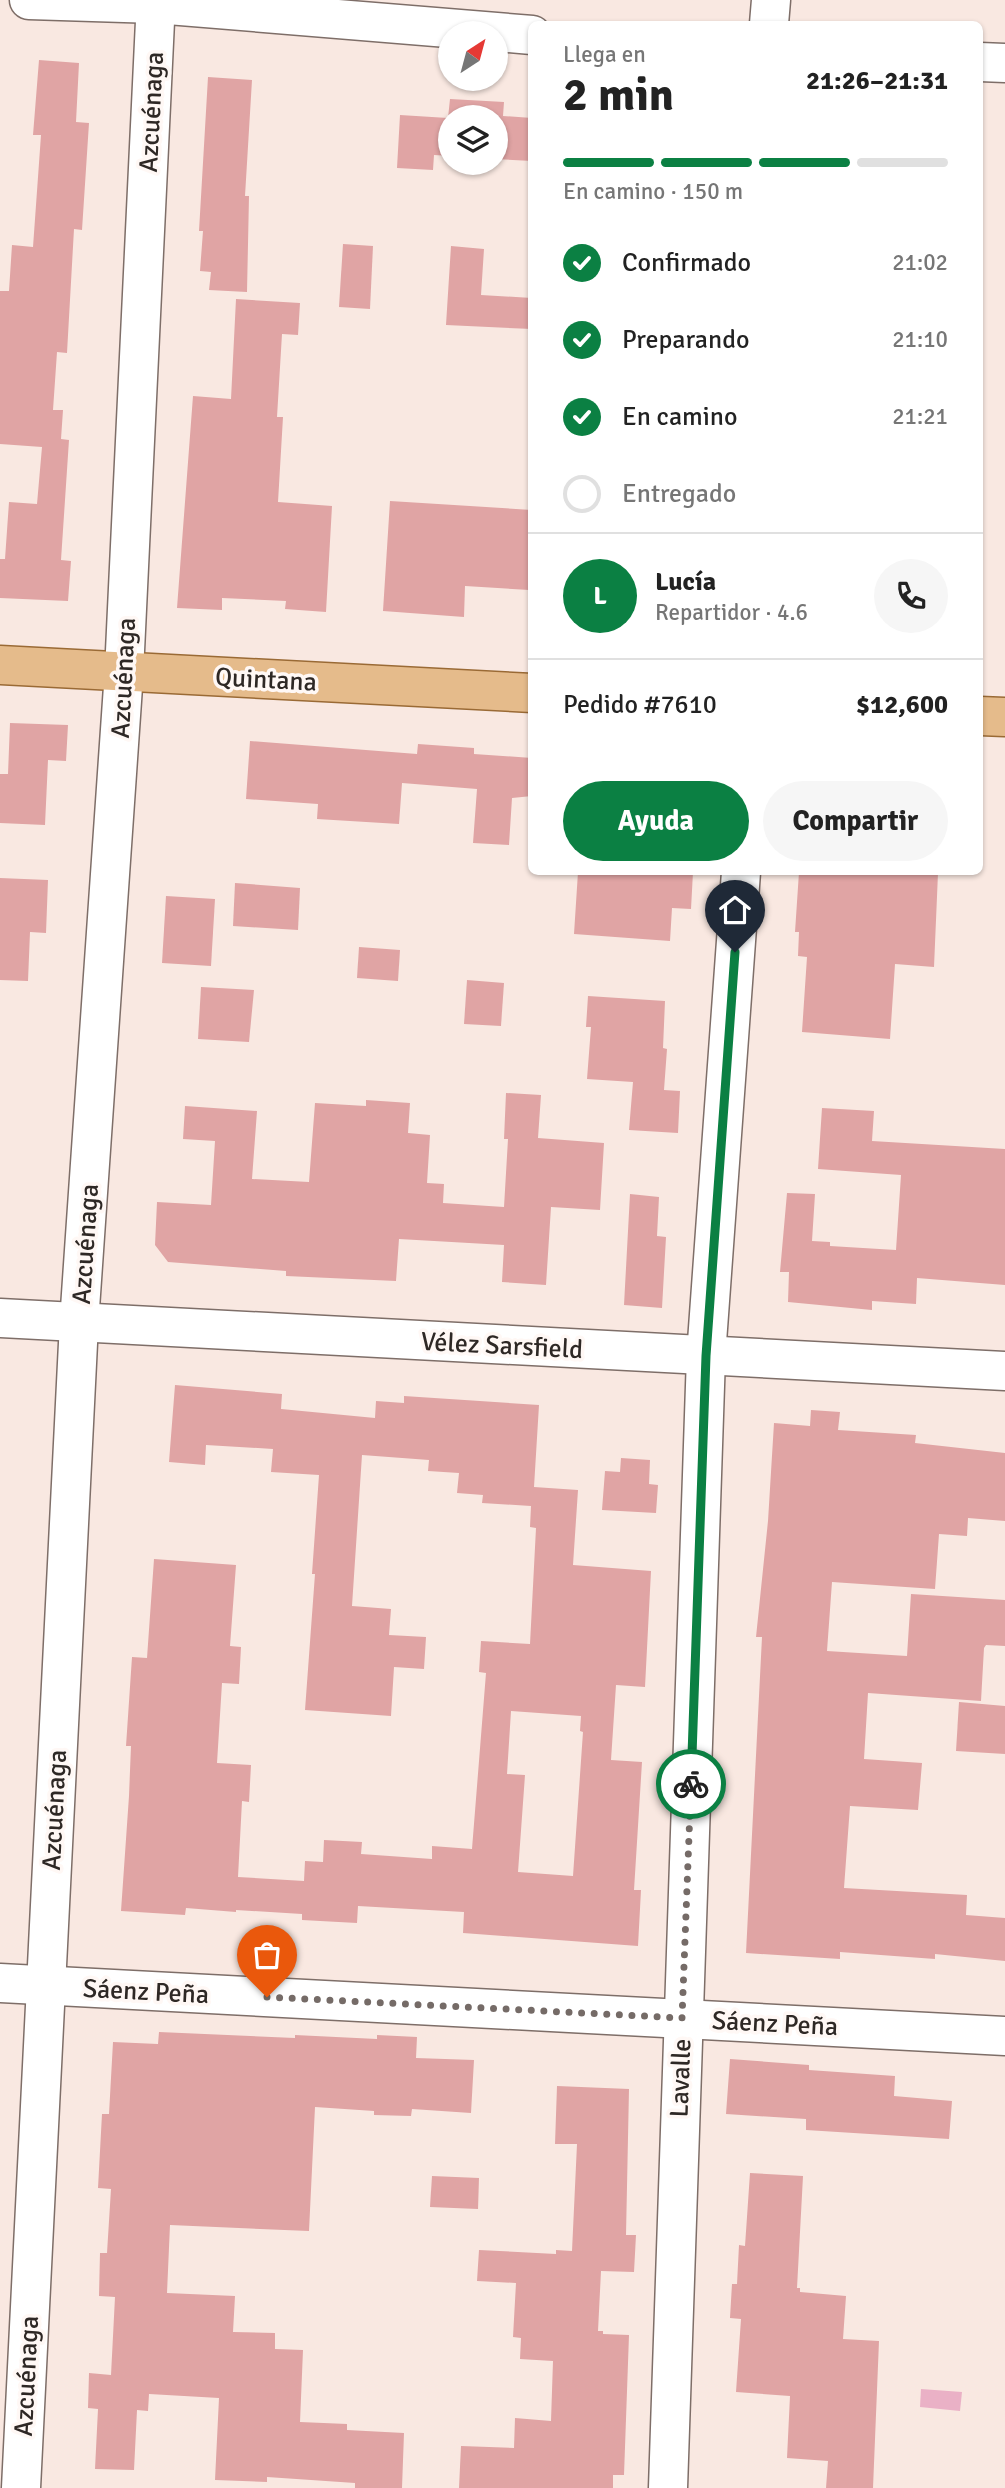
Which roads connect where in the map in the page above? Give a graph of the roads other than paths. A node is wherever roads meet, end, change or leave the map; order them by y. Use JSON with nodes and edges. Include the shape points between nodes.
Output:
{"nodes":[{"id":1,"x":29,"y":0,"type":"edge"},
{"id":2,"x":771,"y":0,"type":"edge"},
{"id":3,"x":156,"y":2,"type":"edge"},
{"id":4,"x":769,"y":21,"type":"edge"},
{"id":5,"x":528,"y":35,"type":"edge"},
{"id":6,"x":983,"y":62,"type":"edge"},
{"id":7,"x":1005,"y":63,"type":"edge"},
{"id":8,"x":0,"y":665,"type":"edge"},
{"id":9,"x":124,"y":672,"type":"junction"},
{"id":10,"x":528,"y":693,"type":"edge"},
{"id":11,"x":983,"y":716,"type":"edge"},
{"id":12,"x":1005,"y":717,"type":"edge"},
{"id":13,"x":741,"y":875,"type":"edge"},
{"id":14,"x":0,"y":1318,"type":"edge"},
{"id":15,"x":79,"y":1322,"type":"junction"},
{"id":16,"x":706,"y":1356,"type":"junction"},
{"id":17,"x":1005,"y":1371,"type":"edge"},
{"id":18,"x":0,"y":1983,"type":"edge"},
{"id":19,"x":45,"y":1985,"type":"junction"},
{"id":20,"x":682,"y":2018,"type":"junction"},
{"id":21,"x":1005,"y":2036,"type":"edge"},
{"id":22,"x":20,"y":2488,"type":"edge"},
{"id":23,"x":668,"y":2488,"type":"edge"}],
"edges":[{"from":1,"to":3,"type":"street"},
{"from":2,"to":4,"type":"street"},
{"from":3,"to":5,"type":"street"},
{"from":3,"to":9,"type":"street","name":"Azcuénaga"},
{"from":6,"to":7,"type":"street"},
{"from":8,"to":9,"type":"main road","name":"Quintana"},
{"from":9,"to":10,"type":"main road","name":"Quintana"},
{"from":9,"to":15,"type":"street","name":"Azcuénaga"},
{"from":11,"to":12,"type":"main road"},
{"from":13,"to":16,"type":"street","name":"Lavalle"},
{"from":14,"to":15,"type":"street","name":"Vélez Sarsfield"},
{"from":15,"to":16,"type":"street","name":"Vélez Sarsfield"},
{"from":15,"to":19,"type":"street","name":"Azcuénaga"},
{"from":16,"to":17,"type":"street","name":"Vélez Sarsfield"},
{"from":16,"to":20,"type":"street","name":"Lavalle"},
{"from":18,"to":19,"type":"street","name":"Sáenz Peña"},
{"from":19,"to":20,"type":"street","name":"Sáenz Peña"},
{"from":19,"to":22,"type":"street","name":"Azcuénaga"},
{"from":20,"to":21,"type":"street","name":"Sáenz Peña"},
{"from":20,"to":23,"type":"street","name":"Lavalle"}]}
